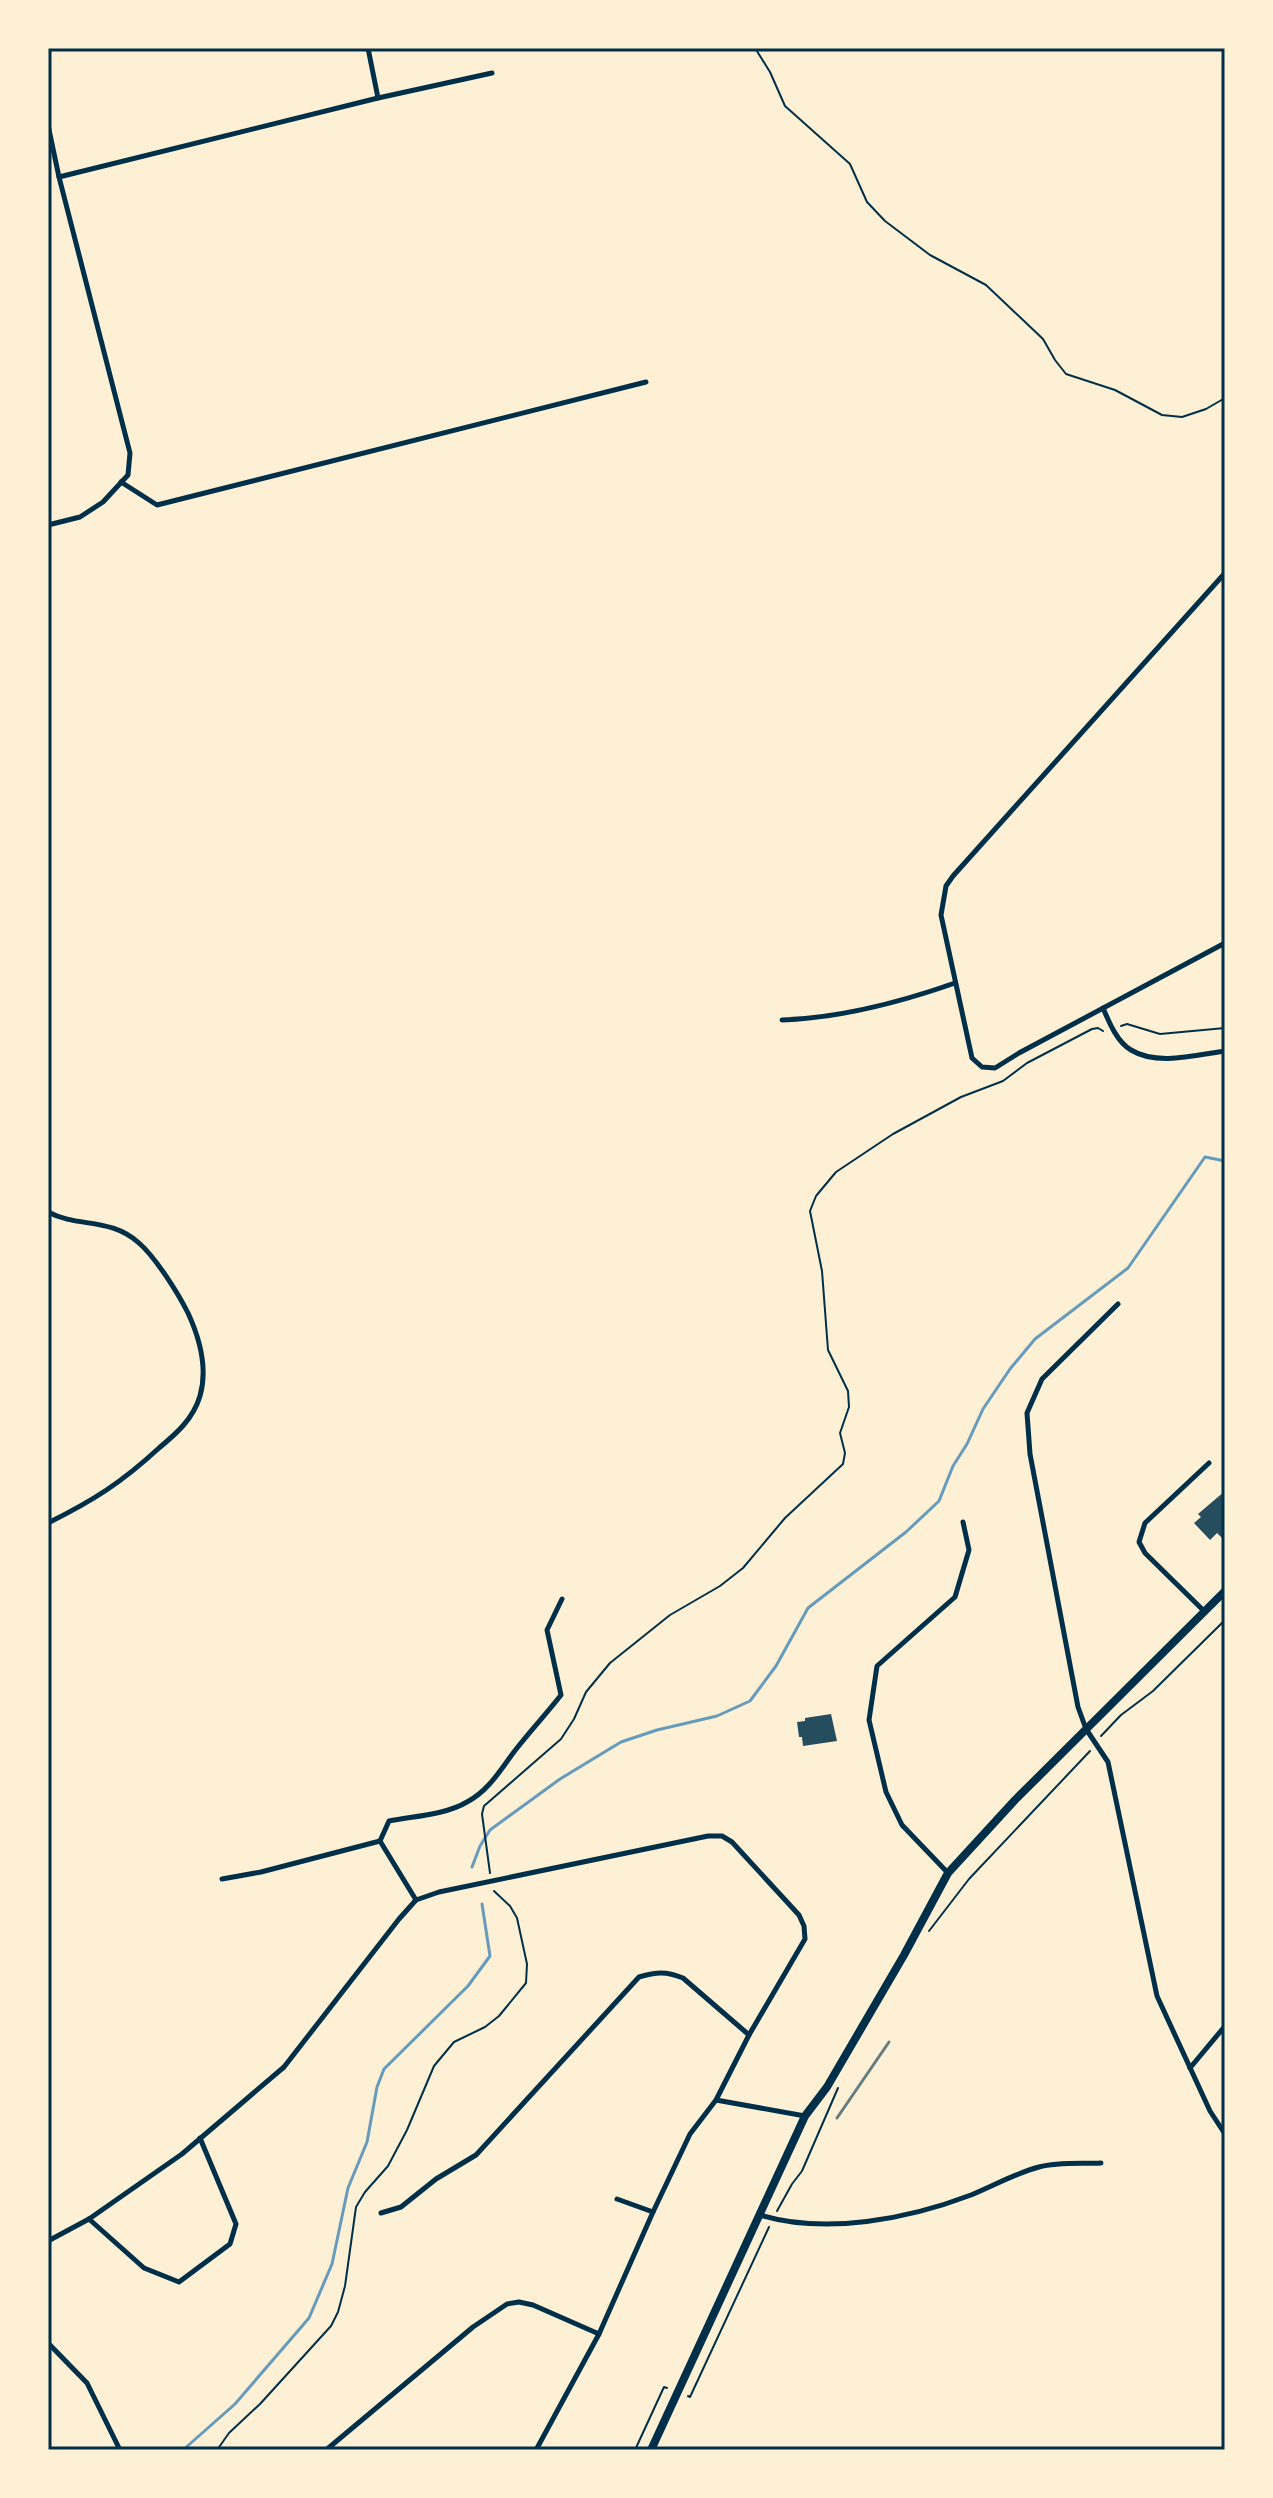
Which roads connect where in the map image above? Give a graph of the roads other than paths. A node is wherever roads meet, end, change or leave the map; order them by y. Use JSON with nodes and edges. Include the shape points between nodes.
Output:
{"nodes":[{"id":1,"x":368,"y":48,"type":"edge"},
{"id":2,"x":492,"y":73,"type":"dead end"},
{"id":3,"x":378,"y":98,"type":"junction"},
{"id":4,"x":48,"y":125,"type":"edge"},
{"id":5,"x":59,"y":177,"type":"junction"},
{"id":6,"x":646,"y":382,"type":"dead end"},
{"id":7,"x":121,"y":482,"type":"junction"},
{"id":8,"x":48,"y":525,"type":"edge"},
{"id":9,"x":1225,"y":573,"type":"edge"},
{"id":10,"x":1225,"y":943,"type":"edge"},
{"id":11,"x":955,"y":983,"type":"junction"},
{"id":12,"x":1103,"y":1008,"type":"junction"},
{"id":13,"x":782,"y":1020,"type":"dead end"},
{"id":14,"x":1225,"y":1051,"type":"edge"},
{"id":15,"x":48,"y":1212,"type":"edge"},
{"id":16,"x":1118,"y":1304,"type":"dead end"},
{"id":17,"x":1209,"y":1463,"type":"dead end"},
{"id":18,"x":963,"y":1522,"type":"dead end"},
{"id":19,"x":48,"y":1523,"type":"edge"},
{"id":20,"x":1225,"y":1591,"type":"edge"},
{"id":21,"x":562,"y":1599,"type":"dead end"},
{"id":22,"x":1205,"y":1612,"type":"junction"},
{"id":23,"x":1086,"y":1729,"type":"junction"},
{"id":24,"x":380,"y":1841,"type":"junction"},
{"id":25,"x":948,"y":1873,"type":"junction"},
{"id":26,"x":222,"y":1879,"type":"dead end"},
{"id":27,"x":416,"y":1900,"type":"junction"},
{"id":28,"x":1225,"y":2026,"type":"edge"},
{"id":29,"x":749,"y":2035,"type":"junction"},
{"id":30,"x":1190,"y":2068,"type":"junction"},
{"id":31,"x":716,"y":2100,"type":"junction"},
{"id":32,"x":805,"y":2116,"type":"junction"},
{"id":33,"x":1225,"y":2134,"type":"edge"},
{"id":34,"x":200,"y":2138,"type":"junction"},
{"id":35,"x":1101,"y":2163,"type":"dead end"},
{"id":36,"x":617,"y":2199,"type":"dead end"},
{"id":37,"x":653,"y":2212,"type":"junction"},
{"id":38,"x":381,"y":2213,"type":"dead end"},
{"id":39,"x":759,"y":2214,"type":"junction"},
{"id":40,"x":89,"y":2219,"type":"junction"},
{"id":41,"x":48,"y":2241,"type":"edge"},
{"id":42,"x":599,"y":2334,"type":"junction"},
{"id":43,"x":48,"y":2343,"type":"edge"},
{"id":44,"x":120,"y":2450,"type":"edge"},
{"id":45,"x":326,"y":2450,"type":"edge"},
{"id":46,"x":536,"y":2450,"type":"edge"},
{"id":47,"x":651,"y":2450,"type":"edge"}],
"edges":[{"from":1,"to":3,"type":"street"},
{"from":2,"to":3,"type":"street"},
{"from":3,"to":5,"type":"street"},
{"from":4,"to":5,"type":"street"},
{"from":5,"to":7,"type":"street","via":[[130,453],[128,475]]},
{"from":6,"to":7,"type":"street","via":[[157,505]]},
{"from":7,"to":8,"type":"street","via":[[80,517]]},
{"from":9,"to":11,"type":"street","via":[[946,886],[941,915]]},
{"from":10,"to":12,"type":"street"},
{"from":11,"to":12,"type":"street","via":[[972,1058],[982,1067],[995,1068]]},
{"from":11,"to":13,"type":"street","via":[[818,1019]]},
{"from":12,"to":14,"type":"street","via":[[1129,1049],[1148,1057]]},
{"from":15,"to":19,"type":"street","via":[[61,1219],[109,1225],[139,1243],[178,1291],[203,1351],[200,1395],[186,1424],[125,1479]]},
{"from":16,"to":23,"type":"street","via":[[1042,1379],[1027,1413],[1035,1485]]},
{"from":17,"to":22,"type":"street","via":[[1145,1523],[1139,1542]]},
{"from":18,"to":25,"type":"street","via":[[969,1550],[955,1597],[877,1666],[869,1720],[886,1792],[902,1825]]},
{"from":20,"to":22,"type":"main road"},
{"from":21,"to":24,"type":"street","via":[[547,1630],[561,1695],[548,1713],[491,1784],[468,1802],[389,1821]]},
{"from":22,"to":23,"type":"main road"},
{"from":23,"to":25,"type":"main road"},
{"from":23,"to":30,"type":"street","via":[[1108,1762],[1157,1996]]},
{"from":24,"to":26,"type":"street"},
{"from":24,"to":27,"type":"street"},
{"from":25,"to":32,"type":"main road","via":[[827,2087]]},
{"from":27,"to":29,"type":"street","via":[[722,1836],[804,1926],[805,1939]]},
{"from":27,"to":34,"type":"street","via":[[284,2067]]},
{"from":28,"to":30,"type":"street"},
{"from":29,"to":31,"type":"street"},
{"from":29,"to":38,"type":"street","via":[[683,1978],[656,1972],[639,1977],[476,2155],[401,2207]]},
{"from":30,"to":33,"type":"street"},
{"from":31,"to":32,"type":"street"},
{"from":31,"to":37,"type":"street","via":[[690,2134]]},
{"from":32,"to":39,"type":"main road"},
{"from":34,"to":40,"type":"street"},
{"from":34,"to":40,"type":"street","via":[[236,2224],[230,2244],[201,2266],[179,2282],[144,2268]]},
{"from":35,"to":39,"type":"street","via":[[1040,2167],[909,2215],[839,2224]]},
{"from":36,"to":37,"type":"street"},
{"from":37,"to":42,"type":"street"},
{"from":39,"to":47,"type":"main road"},
{"from":40,"to":41,"type":"street"},
{"from":42,"to":45,"type":"street","via":[[533,2305],[507,2304]]},
{"from":42,"to":46,"type":"street"},
{"from":43,"to":44,"type":"street","via":[[87,2383]]}]}
